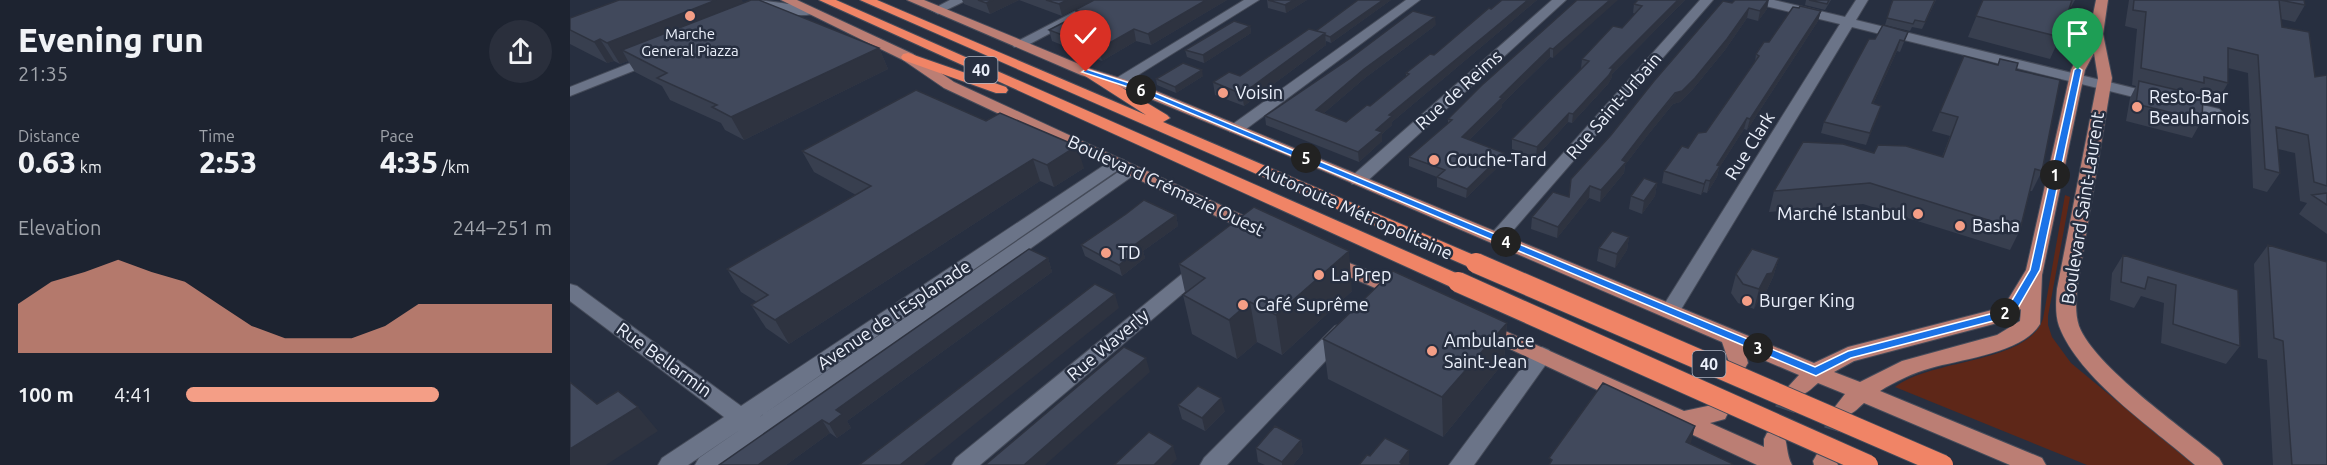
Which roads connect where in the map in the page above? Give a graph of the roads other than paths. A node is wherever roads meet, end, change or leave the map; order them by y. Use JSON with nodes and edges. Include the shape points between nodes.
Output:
{"nodes":[{"id":1,"x":787,"y":0,"type":"edge"},
{"id":2,"x":825,"y":0,"type":"edge"},
{"id":3,"x":866,"y":0,"type":"edge"},
{"id":4,"x":914,"y":0,"type":"edge"},
{"id":5,"x":961,"y":0,"type":"edge"},
{"id":6,"x":1107,"y":0,"type":"edge"},
{"id":7,"x":1253,"y":0,"type":"edge"},
{"id":8,"x":1414,"y":0,"type":"edge"},
{"id":9,"x":1560,"y":0,"type":"edge"},
{"id":10,"x":1707,"y":0,"type":"edge"},
{"id":11,"x":1758,"y":0,"type":"edge"},
{"id":12,"x":1862,"y":0,"type":"edge"},
{"id":13,"x":2102,"y":0,"type":"edge"},
{"id":14,"x":759,"y":7,"type":"edge"},
{"id":15,"x":938,"y":10,"type":"junction"},
{"id":16,"x":811,"y":11,"type":"junction"},
{"id":17,"x":1848,"y":22,"type":"junction"},
{"id":18,"x":2097,"y":34,"type":"junction"},
{"id":19,"x":1019,"y":44,"type":"junction"},
{"id":20,"x":665,"y":53,"type":"edge"},
{"id":21,"x":908,"y":57,"type":"junction"},
{"id":22,"x":1086,"y":72,"type":"junction"},
{"id":23,"x":1117,"y":82,"type":"junction"},
{"id":24,"x":2090,"y":82,"type":"junction"},
{"id":25,"x":570,"y":92,"type":"edge"},
{"id":26,"x":2214,"y":112,"type":"dead end"},
{"id":27,"x":1236,"y":129,"type":"junction"},
{"id":28,"x":1138,"y":140,"type":"junction"},
{"id":29,"x":1225,"y":156,"type":"junction"},
{"id":30,"x":1126,"y":166,"type":"junction"},
{"id":31,"x":1358,"y":180,"type":"junction"},
{"id":32,"x":1252,"y":226,"type":"junction"},
{"id":33,"x":1272,"y":235,"type":"edge"},
{"id":34,"x":1497,"y":238,"type":"junction"},
{"id":35,"x":1235,"y":240,"type":"edge"},
{"id":36,"x":1313,"y":254,"type":"edge"},
{"id":37,"x":1212,"y":259,"type":"edge"},
{"id":38,"x":2035,"y":270,"type":"junction"},
{"id":39,"x":1388,"y":285,"type":"junction"},
{"id":40,"x":570,"y":291,"type":"edge"},
{"id":41,"x":1418,"y":298,"type":"edge"},
{"id":42,"x":1370,"y":302,"type":"edge"},
{"id":43,"x":1670,"y":311,"type":"junction"},
{"id":44,"x":1355,"y":318,"type":"edge"},
{"id":45,"x":1470,"y":322,"type":"edge"},
{"id":46,"x":1731,"y":336,"type":"junction"},
{"id":47,"x":1542,"y":356,"type":"junction"},
{"id":48,"x":1738,"y":363,"type":"dead end"},
{"id":49,"x":1816,"y":372,"type":"junction"},
{"id":50,"x":1798,"y":388,"type":"tunnel mouth"},
{"id":51,"x":1862,"y":392,"type":"junction"},
{"id":52,"x":1845,"y":408,"type":"tunnel mouth"},
{"id":53,"x":1717,"y":413,"type":"dead end"},
{"id":54,"x":1683,"y":420,"type":"junction"},
{"id":55,"x":750,"y":423,"type":"junction"},
{"id":56,"x":1775,"y":439,"type":"tunnel mouth"},
{"id":57,"x":1778,"y":464,"type":"edge"},
{"id":58,"x":670,"y":465,"type":"edge"},
{"id":59,"x":706,"y":465,"type":"edge"},
{"id":60,"x":964,"y":465,"type":"edge"},
{"id":61,"x":1212,"y":465,"type":"edge"},
{"id":62,"x":1461,"y":465,"type":"edge"},
{"id":63,"x":1868,"y":465,"type":"edge"},
{"id":64,"x":1943,"y":465,"type":"edge"},
{"id":65,"x":2034,"y":465,"type":"edge"},
{"id":66,"x":2211,"y":465,"type":"edge"}],
"edges":[{"from":1,"to":16,"type":"main road","name":"Boulevard Crémazie Ouest"},
{"from":2,"to":28,"type":"highway","name":"Autoroute Métropolitaine","number":"40"},
{"from":3,"to":29,"type":"highway","name":"Autoroute Métropolitaine","number":"40"},
{"from":4,"to":15,"type":"main road"},
{"from":5,"to":15,"type":"street"},
{"from":6,"to":19,"type":"street"},
{"from":7,"to":23,"type":"street"},
{"from":8,"to":27,"type":"street"},
{"from":9,"to":31,"type":"street","name":"Rue de Reims"},
{"from":10,"to":34,"type":"street","name":"Rue Saint-Urbain"},
{"from":11,"to":17,"type":"street"},
{"from":12,"to":17,"type":"street","name":"Rue Clark"},
{"from":13,"to":18,"type":"main road","name":"Boulevard Saint-Laurent"},
{"from":14,"to":16,"type":"street"},
{"from":15,"to":19,"type":"main road"},
{"from":16,"to":21,"type":"main road","name":"Boulevard Crémazie Ouest"},
{"from":17,"to":24,"type":"street"},
{"from":17,"to":43,"type":"street","name":"Rue Clark"},
{"from":18,"to":24,"type":"main road","name":"Boulevard Saint-Laurent","via":[[2080,63]]},
{"from":18,"to":24,"type":"main road","name":"Boulevard Saint-Laurent","via":[[2105,69]]},
{"from":19,"to":22,"type":"main road"},
{"from":20,"to":25,"type":"street"},
{"from":21,"to":28,"type":"highway"},
{"from":21,"to":30,"type":"main road","name":"Boulevard Crémazie Ouest","via":[[949,85]]},
{"from":22,"to":23,"type":"main road"},
{"from":22,"to":29,"type":"highway"},
{"from":23,"to":27,"type":"main road"},
{"from":24,"to":26,"type":"street"},
{"from":24,"to":38,"type":"main road","name":"Boulevard Saint-Laurent"},
{"from":24,"to":66,"type":"main road","name":"Boulevard Saint-Laurent","via":[[2065,304],[2069,327],[2094,363]]},
{"from":27,"to":31,"type":"main road"},
{"from":28,"to":63,"type":"highway","name":"Autoroute Métropolitaine","number":"40","bridge":true},
{"from":29,"to":64,"type":"highway","name":"Autoroute Métropolitaine","number":"40","bridge":true},
{"from":30,"to":32,"type":"main road","name":"Boulevard Crémazie Ouest"},
{"from":30,"to":55,"type":"street","name":"Avenue de l'Esplanade"},
{"from":31,"to":34,"type":"main road"},
{"from":32,"to":33,"type":"main road","name":"Boulevard Crémazie Ouest"},
{"from":32,"to":35,"type":"street"},
{"from":34,"to":43,"type":"main road"},
{"from":36,"to":39,"type":"main road"},
{"from":37,"to":60,"type":"street","name":"Rue Waverly"},
{"from":38,"to":49,"type":"main road","name":"Boulevard Saint-Laurent","via":[[2020,298],[2002,314],[1857,352]]},
{"from":38,"to":51,"type":"main road","via":[[2030,324],[2018,334],[1894,372]]},
{"from":39,"to":41,"type":"main road"},
{"from":39,"to":42,"type":"street"},
{"from":40,"to":55,"type":"street","name":"Rue Bellarmin"},
{"from":43,"to":46,"type":"main road"},
{"from":44,"to":61,"type":"street"},
{"from":45,"to":47,"type":"main road"},
{"from":46,"to":48,"type":"main road"},
{"from":46,"to":49,"type":"main road"},
{"from":47,"to":54,"type":"main road"},
{"from":47,"to":62,"type":"street"},
{"from":49,"to":50,"type":"main road","name":"Boulevard Saint-Laurent"},
{"from":49,"to":51,"type":"main road"},
{"from":51,"to":52,"type":"main road"},
{"from":51,"to":65,"type":"main road"},
{"from":53,"to":54,"type":"main road"},
{"from":54,"to":57,"type":"main road"},
{"from":55,"to":58,"type":"street","name":"Avenue de l'Esplanade"},
{"from":55,"to":59,"type":"street","name":"Avenue de l'Esplanade"},
{"from":56,"to":57,"type":"main road"}]}
